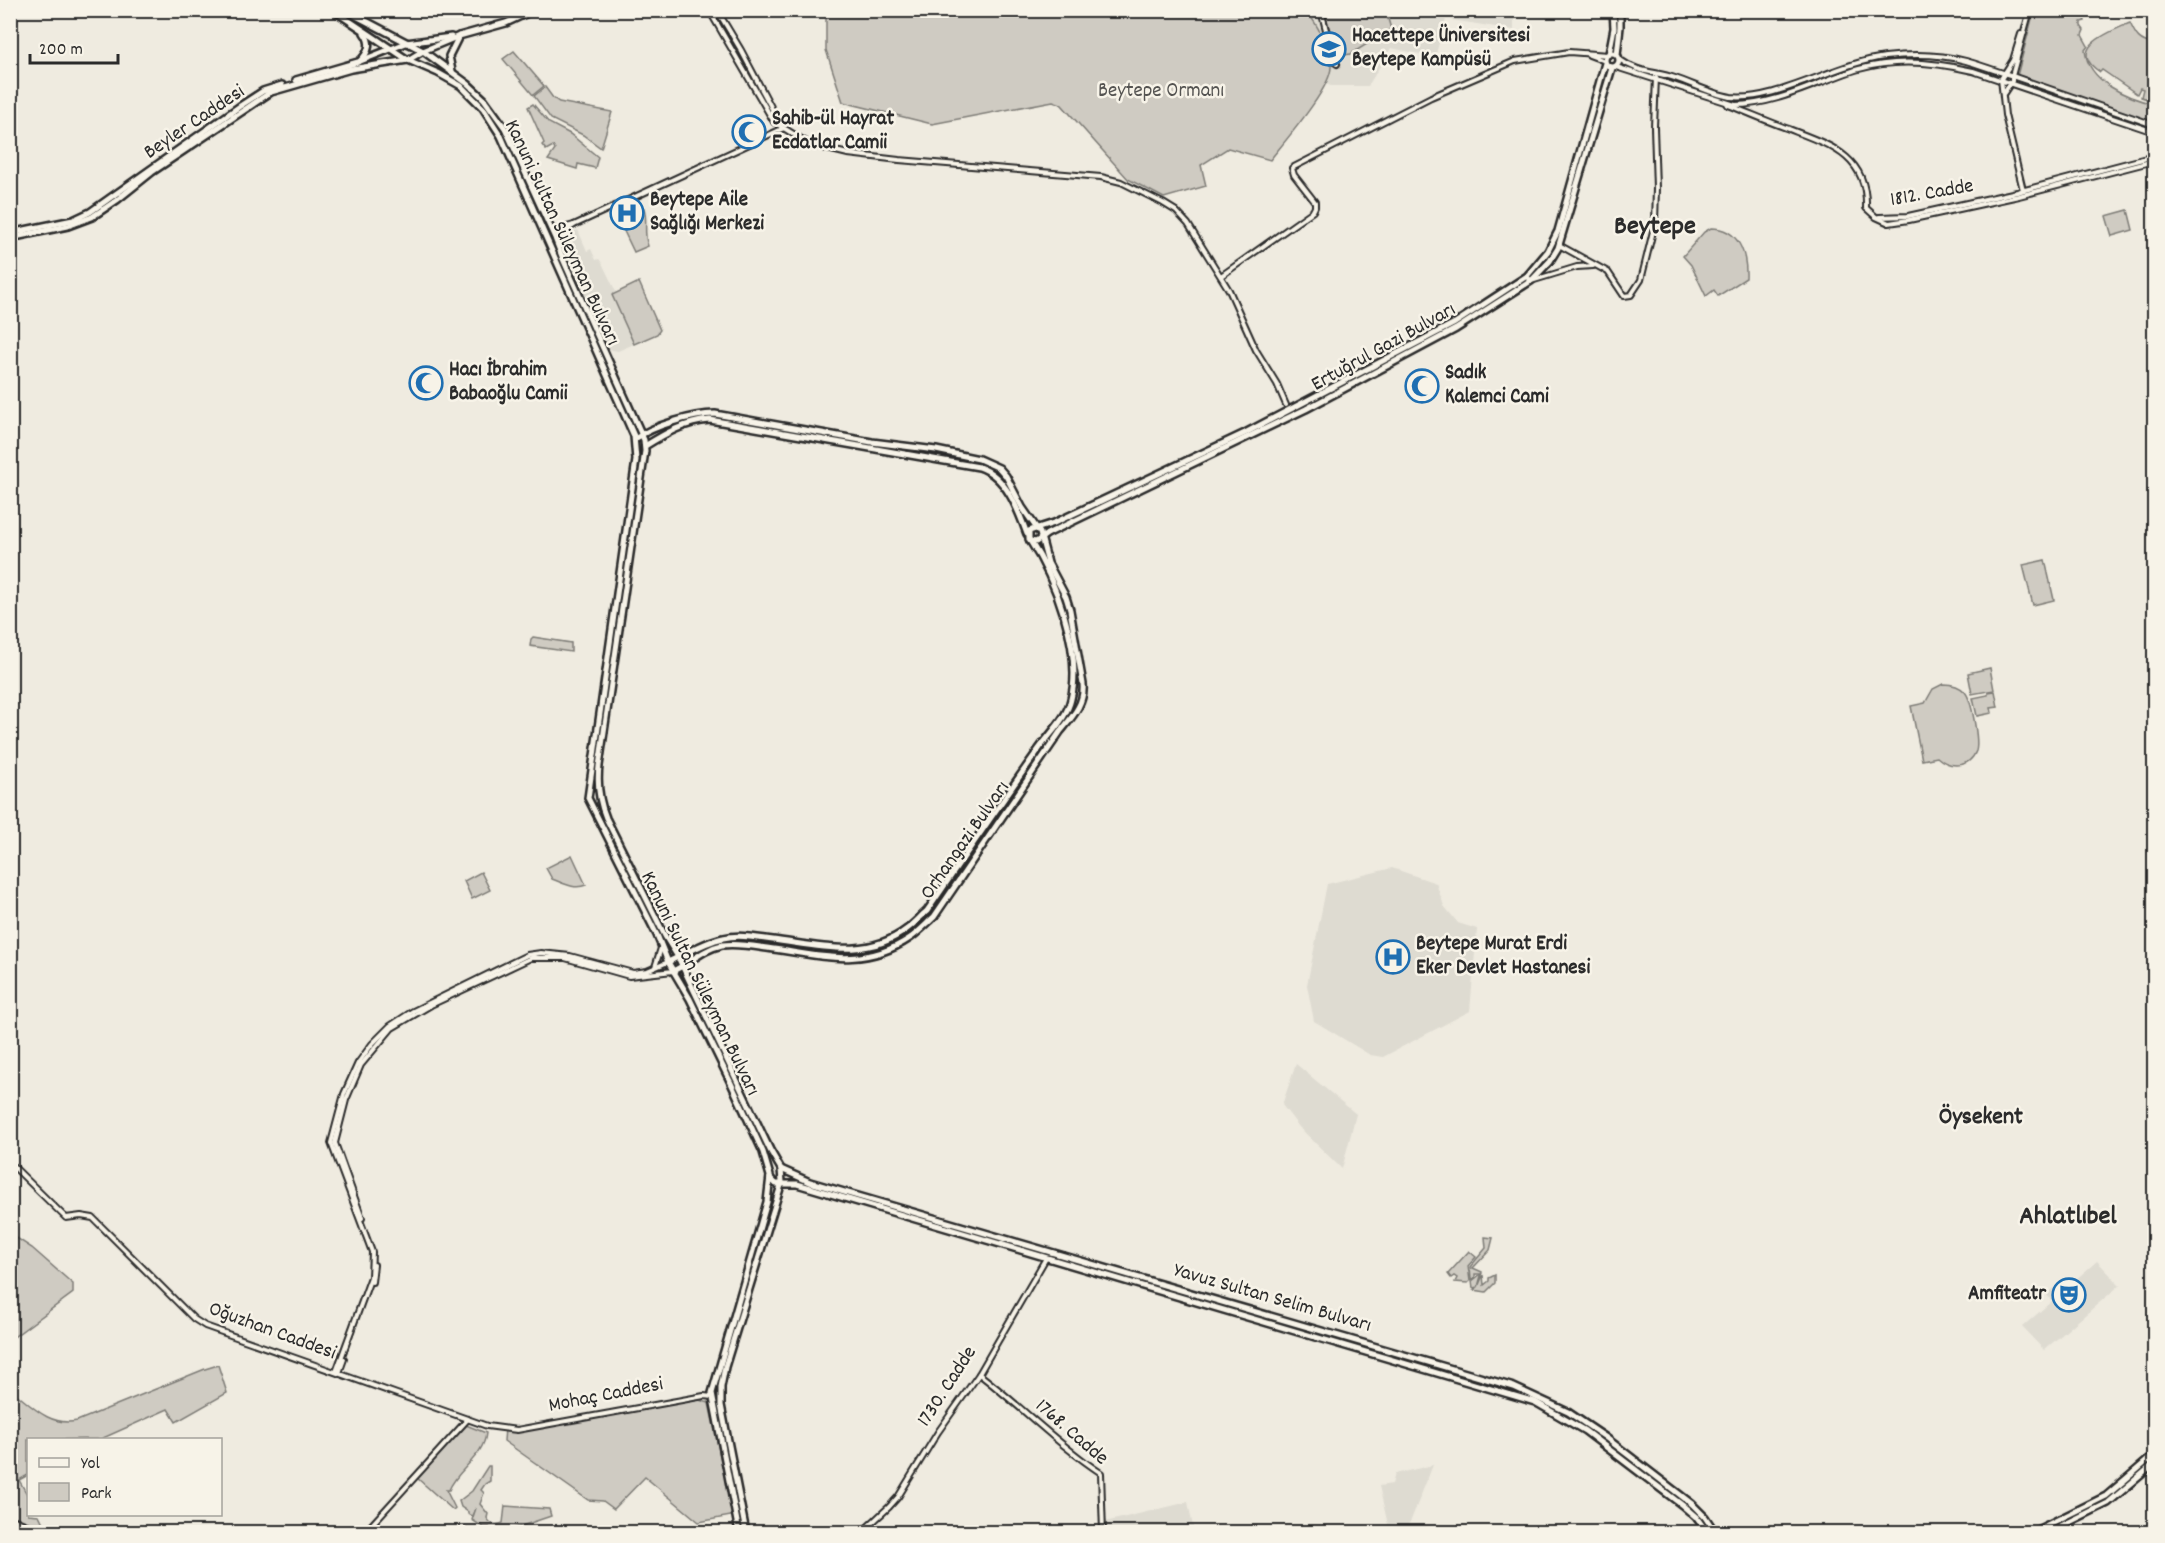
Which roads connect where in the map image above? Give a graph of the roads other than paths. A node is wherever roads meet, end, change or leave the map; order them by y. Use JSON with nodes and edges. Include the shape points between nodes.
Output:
{"nodes":[{"id":1,"x":333,"y":10,"type":"edge"},
{"id":2,"x":345,"y":10,"type":"edge"},
{"id":3,"x":534,"y":10,"type":"edge"},
{"id":4,"x":709,"y":10,"type":"edge"},
{"id":5,"x":717,"y":10,"type":"edge"},
{"id":6,"x":1613,"y":10,"type":"edge"},
{"id":7,"x":1620,"y":10,"type":"edge"},
{"id":8,"x":2029,"y":10,"type":"edge"},
{"id":9,"x":1320,"y":12,"type":"edge"},
{"id":10,"x":361,"y":29,"type":"junction"},
{"id":11,"x":379,"y":30,"type":"junction"},
{"id":12,"x":459,"y":36,"type":"junction"},
{"id":13,"x":375,"y":39,"type":"junction"},
{"id":14,"x":736,"y":41,"type":"junction"},
{"id":15,"x":406,"y":43,"type":"junction"},
{"id":16,"x":729,"y":45,"type":"junction"},
{"id":17,"x":392,"y":49,"type":"junction"},
{"id":18,"x":423,"y":51,"type":"junction"},
{"id":19,"x":1582,"y":52,"type":"junction"},
{"id":20,"x":1608,"y":54,"type":"junction"},
{"id":21,"x":1618,"y":57,"type":"junction"},
{"id":22,"x":432,"y":58,"type":"junction"},
{"id":23,"x":408,"y":60,"type":"junction"},
{"id":24,"x":358,"y":62,"type":"junction"},
{"id":25,"x":1605,"y":62,"type":"junction"},
{"id":26,"x":1337,"y":64,"type":"dead end"},
{"id":27,"x":1614,"y":67,"type":"junction"},
{"id":28,"x":427,"y":68,"type":"junction"},
{"id":29,"x":453,"y":73,"type":"junction"},
{"id":30,"x":2004,"y":73,"type":"junction"},
{"id":31,"x":1656,"y":76,"type":"junction"},
{"id":32,"x":2012,"y":76,"type":"junction"},
{"id":33,"x":2002,"y":81,"type":"junction"},
{"id":34,"x":2010,"y":84,"type":"junction"},
{"id":35,"x":2004,"y":93,"type":"junction"},
{"id":36,"x":1728,"y":96,"type":"junction"},
{"id":37,"x":1727,"y":102,"type":"junction"},
{"id":38,"x":2154,"y":125,"type":"edge"},
{"id":39,"x":782,"y":127,"type":"junction"},
{"id":40,"x":2154,"y":132,"type":"edge"},
{"id":41,"x":2154,"y":156,"type":"edge"},
{"id":42,"x":2154,"y":161,"type":"edge"},
{"id":43,"x":2141,"y":162,"type":"junction"},
{"id":44,"x":153,"y":169,"type":"junction"},
{"id":45,"x":136,"y":181,"type":"junction"},
{"id":46,"x":2023,"y":193,"type":"junction"},
{"id":47,"x":574,"y":225,"type":"junction"},
{"id":48,"x":551,"y":231,"type":"junction"},
{"id":49,"x":10,"y":233,"type":"edge"},
{"id":50,"x":544,"y":235,"type":"junction"},
{"id":51,"x":10,"y":238,"type":"edge"},
{"id":52,"x":555,"y":238,"type":"junction"},
{"id":53,"x":547,"y":241,"type":"junction"},
{"id":54,"x":1559,"y":245,"type":"junction"},
{"id":55,"x":1597,"y":266,"type":"junction"},
{"id":56,"x":1221,"y":276,"type":"junction"},
{"id":57,"x":1529,"y":278,"type":"junction"},
{"id":58,"x":1286,"y":405,"type":"dead end"},
{"id":59,"x":642,"y":434,"type":"junction"},
{"id":60,"x":635,"y":442,"type":"junction"},
{"id":61,"x":645,"y":446,"type":"junction"},
{"id":62,"x":917,"y":447,"type":"junction"},
{"id":63,"x":925,"y":448,"type":"junction"},
{"id":64,"x":915,"y":456,"type":"junction"},
{"id":65,"x":923,"y":457,"type":"junction"},
{"id":66,"x":1038,"y":530,"type":"junction"},
{"id":67,"x":1029,"y":538,"type":"junction"},
{"id":68,"x":1040,"y":538,"type":"junction"},
{"id":69,"x":1073,"y":688,"type":"junction"},
{"id":70,"x":1084,"y":690,"type":"junction"},
{"id":71,"x":1072,"y":698,"type":"junction"},
{"id":72,"x":1082,"y":698,"type":"junction"},
{"id":73,"x":589,"y":791,"type":"junction"},
{"id":74,"x":599,"y":795,"type":"junction"},
{"id":75,"x":590,"y":802,"type":"junction"},
{"id":76,"x":662,"y":948,"type":"junction"},
{"id":77,"x":850,"y":949,"type":"junction"},
{"id":78,"x":678,"y":957,"type":"junction"},
{"id":79,"x":849,"y":958,"type":"junction"},
{"id":80,"x":668,"y":962,"type":"junction"},
{"id":81,"x":682,"y":966,"type":"junction"},
{"id":82,"x":655,"y":968,"type":"junction"},
{"id":83,"x":673,"y":972,"type":"junction"},
{"id":84,"x":644,"y":974,"type":"junction"},
{"id":85,"x":10,"y":1162,"type":"edge"},
{"id":86,"x":782,"y":1169,"type":"junction"},
{"id":87,"x":770,"y":1176,"type":"junction"},
{"id":88,"x":781,"y":1184,"type":"junction"},
{"id":89,"x":1050,"y":1250,"type":"junction"},
{"id":90,"x":1046,"y":1258,"type":"junction"},
{"id":91,"x":338,"y":1373,"type":"junction"},
{"id":92,"x":979,"y":1374,"type":"junction"},
{"id":93,"x":1492,"y":1381,"type":"junction"},
{"id":94,"x":373,"y":1385,"type":"joint"},
{"id":95,"x":1514,"y":1387,"type":"junction"},
{"id":96,"x":1490,"y":1388,"type":"junction"},
{"id":97,"x":712,"y":1394,"type":"junction"},
{"id":98,"x":720,"y":1395,"type":"junction"},
{"id":99,"x":1512,"y":1395,"type":"junction"},
{"id":100,"x":468,"y":1419,"type":"junction"},
{"id":101,"x":2154,"y":1455,"type":"edge"},
{"id":102,"x":2154,"y":1464,"type":"edge"},
{"id":103,"x":10,"y":1518,"type":"edge"},
{"id":104,"x":10,"y":1522,"type":"edge"},
{"id":105,"x":32,"y":1533,"type":"edge"},
{"id":106,"x":43,"y":1533,"type":"edge"},
{"id":107,"x":365,"y":1533,"type":"edge"},
{"id":108,"x":740,"y":1533,"type":"edge"},
{"id":109,"x":746,"y":1533,"type":"edge"},
{"id":110,"x":861,"y":1533,"type":"edge"},
{"id":111,"x":1103,"y":1533,"type":"edge"},
{"id":112,"x":1707,"y":1533,"type":"edge"},
{"id":113,"x":1715,"y":1533,"type":"edge"},
{"id":114,"x":2033,"y":1533,"type":"edge"},
{"id":115,"x":2049,"y":1533,"type":"edge"}],
"edges":[{"from":1,"to":10,"type":"main road","name":"Kanuni Sultan Süleyman Bulvarı"},
{"from":2,"to":11,"type":"main road","name":"Kanuni Sultan Süleyman Bulvarı"},
{"from":3,"to":12,"type":"main road"},
{"from":4,"to":16,"type":"street"},
{"from":5,"to":14,"type":"street"},
{"from":6,"to":20,"type":"main road","name":"Ertuğrul Gazi Bulvarı","via":[[1614,28]]},
{"from":7,"to":21,"type":"main road","name":"Ertuğrul Gazi Bulvarı"},
{"from":8,"to":30,"type":"street","via":[[2013,60]]},
{"from":8,"to":32,"type":"street"},
{"from":9,"to":26,"type":"street"},
{"from":10,"to":13,"type":"main road","name":"Kanuni Sultan Süleyman Bulvarı"},
{"from":10,"to":24,"type":"main road","via":[[369,48]]},
{"from":11,"to":13,"type":"main road","via":[[381,37]]},
{"from":11,"to":15,"type":"main road","name":"Kanuni Sultan Süleyman Bulvarı"},
{"from":12,"to":15,"type":"main road","name":"Beyler Caddesi"},
{"from":12,"to":18,"type":"main road"},
{"from":12,"to":29,"type":"main road","via":[[449,56]]},
{"from":13,"to":17,"type":"main road","name":"Kanuni Sultan Süleyman Bulvarı"},
{"from":14,"to":16,"type":"street"},
{"from":14,"to":39,"type":"street"},
{"from":15,"to":17,"type":"main road","name":"Beyler Caddesi"},
{"from":15,"to":18,"type":"main road","name":"Kanuni Sultan Süleyman Bulvarı"},
{"from":16,"to":39,"type":"street","via":[[774,122]]},
{"from":17,"to":23,"type":"main road","name":"Kanuni Sultan Süleyman Bulvarı"},
{"from":17,"to":24,"type":"main road","name":"Beyler Caddesi"},
{"from":18,"to":22,"type":"main road","name":"Kanuni Sultan Süleyman Bulvarı"},
{"from":18,"to":23,"type":"main road"},
{"from":19,"to":20,"type":"street"},
{"from":19,"to":25,"type":"street"},
{"from":19,"to":56,"type":"street","via":[[1515,61],[1431,97],[1292,168],[1314,202],[1313,211]]},
{"from":20,"to":21,"type":"main road"},
{"from":20,"to":25,"type":"main road","name":"Ertuğrul Gazi Bulvarı"},
{"from":21,"to":27,"type":"main road","name":"Ertuğrul Gazi Bulvarı","via":[[1619,64]]},
{"from":21,"to":31,"type":"street","via":[[1636,70]]},
{"from":22,"to":28,"type":"main road","via":[[425,61]]},
{"from":22,"to":29,"type":"main road","name":"Kanuni Sultan Süleyman Bulvarı"},
{"from":23,"to":28,"type":"main road","name":"Kanuni Sultan Süleyman Bulvarı"},
{"from":23,"to":44,"type":"main road","name":"Beyler Caddesi","via":[[361,66],[271,92]]},
{"from":24,"to":44,"type":"main road","name":"Beyler Caddesi","via":[[263,92]]},
{"from":25,"to":27,"type":"main road"},
{"from":25,"to":57,"type":"main road","name":"Ertuğrul Gazi Bulvarı","via":[[1558,231]]},
{"from":27,"to":31,"type":"street"},
{"from":27,"to":54,"type":"main road","name":"Ertuğrul Gazi Bulvarı"},
{"from":28,"to":50,"type":"main road","name":"Kanuni Sultan Süleyman Bulvarı","via":[[461,86],[492,120]]},
{"from":29,"to":48,"type":"main road","name":"Kanuni Sultan Süleyman Bulvarı","via":[[478,93],[502,122]]},
{"from":30,"to":32,"type":"street"},
{"from":30,"to":33,"type":"street"},
{"from":30,"to":36,"type":"street","via":[[1941,56],[1896,56],[1854,63],[1761,95]]},
{"from":31,"to":36,"type":"street"},
{"from":31,"to":37,"type":"street"},
{"from":31,"to":55,"type":"street","via":[[1655,223],[1639,286],[1631,295],[1624,296],[1613,276]]},
{"from":32,"to":34,"type":"street"},
{"from":32,"to":38,"type":"street"},
{"from":33,"to":34,"type":"street"},
{"from":33,"to":35,"type":"street"},
{"from":33,"to":37,"type":"street","via":[[1942,64],[1899,63],[1861,69],[1749,105]]},
{"from":34,"to":35,"type":"street"},
{"from":34,"to":40,"type":"street"},
{"from":35,"to":46,"type":"street","via":[[2005,115]]},
{"from":36,"to":37,"type":"street"},
{"from":37,"to":46,"type":"street","name":"1812. Cadde","via":[[1810,136],[1850,159],[1861,176],[1866,208],[1876,217],[1908,216]]},
{"from":39,"to":47,"type":"street"},
{"from":39,"to":56,"type":"street","via":[[811,145],[848,154],[1101,177],[1120,182],[1176,211]]},
{"from":41,"to":43,"type":"street","name":"1812. Cadde"},
{"from":42,"to":43,"type":"street"},
{"from":43,"to":46,"type":"street","name":"1812. Cadde"},
{"from":44,"to":45,"type":"main road","name":"Beyler Caddesi"},
{"from":45,"to":49,"type":"main road","name":"Beyler Caddesi","via":[[80,217]]},
{"from":45,"to":51,"type":"main road","name":"Beyler Caddesi","via":[[84,221]]},
{"from":47,"to":48,"type":"street"},
{"from":47,"to":52,"type":"street"},
{"from":48,"to":50,"type":"main road"},
{"from":48,"to":52,"type":"main road","name":"Kanuni Sultan Süleyman Bulvarı"},
{"from":50,"to":53,"type":"main road","name":"Kanuni Sultan Süleyman Bulvarı"},
{"from":52,"to":53,"type":"main road"},
{"from":52,"to":59,"type":"main road","name":"Kanuni Sultan Süleyman Bulvarı"},
{"from":53,"to":60,"type":"main road","name":"Kanuni Sultan Süleyman Bulvarı"},
{"from":54,"to":55,"type":"street"},
{"from":54,"to":57,"type":"main road","name":"Ertuğrul Gazi Bulvarı","via":[[1550,261]]},
{"from":55,"to":57,"type":"street"},
{"from":56,"to":58,"type":"street"},
{"from":57,"to":66,"type":"main road","name":"Ertuğrul Gazi Bulvarı","via":[[1375,366]]},
{"from":57,"to":68,"type":"main road","name":"Ertuğrul Gazi Bulvarı","via":[[1456,329],[1306,409]]},
{"from":59,"to":60,"type":"main road"},
{"from":59,"to":61,"type":"main road","name":"Kanuni Sultan Süleyman Bulvarı"},
{"from":59,"to":62,"type":"main road","name":"Orhangazi Bulvarı","via":[[695,415],[715,414]]},
{"from":60,"to":61,"type":"main road","via":[[641,448]]},
{"from":60,"to":73,"type":"main road","name":"Kanuni Sultan Süleyman Bulvarı","via":[[636,460]]},
{"from":61,"to":64,"type":"main road","name":"Orhangazi Bulvarı","via":[[689,423],[710,420]]},
{"from":61,"to":74,"type":"main road","name":"Kanuni Sultan Süleyman Bulvarı","via":[[599,765]]},
{"from":62,"to":63,"type":"main road","name":"Orhangazi Bulvarı"},
{"from":62,"to":64,"type":"main road"},
{"from":63,"to":65,"type":"main road"},
{"from":63,"to":66,"type":"main road","name":"Orhangazi Bulvarı","via":[[979,459],[999,468]]},
{"from":64,"to":65,"type":"main road","name":"Orhangazi Bulvarı"},
{"from":65,"to":67,"type":"main road","name":"Orhangazi Bulvarı","via":[[979,467],[994,474],[1002,481]]},
{"from":66,"to":67,"type":"main road","via":[[1031,530]]},
{"from":66,"to":68,"type":"main road","name":"Orhangazi Bulvarı"},
{"from":67,"to":68,"type":"main road","via":[[1036,542]]},
{"from":67,"to":69,"type":"main road","name":"Orhangazi Bulvarı","via":[[1064,611]]},
{"from":68,"to":70,"type":"main road","name":"Orhangazi Bulvarı","via":[[1070,610]]},
{"from":69,"to":70,"type":"main road"},
{"from":69,"to":71,"type":"main road","name":"Orhangazi Bulvarı"},
{"from":70,"to":72,"type":"main road","name":"Orhangazi Bulvarı"},
{"from":71,"to":72,"type":"main road"},
{"from":71,"to":77,"type":"main road","name":"Orhangazi Bulvarı","via":[[1064,716],[927,911],[884,943]]},
{"from":72,"to":79,"type":"main road","name":"Orhangazi Bulvarı","via":[[934,916],[911,938],[887,951]]},
{"from":73,"to":74,"type":"main road","via":[[595,790]]},
{"from":73,"to":75,"type":"main road","name":"Kanuni Sultan Süleyman Bulvarı"},
{"from":74,"to":75,"type":"main road","via":[[597,802]]},
{"from":74,"to":78,"type":"main road","name":"Kanuni Sultan Süleyman Bulvarı","via":[[606,818]]},
{"from":75,"to":76,"type":"main road","name":"Kanuni Sultan Süleyman Bulvarı"},
{"from":76,"to":80,"type":"main road","name":"Kanuni Sultan Süleyman Bulvarı"},
{"from":76,"to":82,"type":"street"},
{"from":77,"to":78,"type":"main road","name":"Orhangazi Bulvarı","via":[[734,936]]},
{"from":77,"to":79,"type":"main road"},
{"from":78,"to":80,"type":"main road","name":"Orhangazi Bulvarı"},
{"from":78,"to":81,"type":"main road","name":"Kanuni Sultan Süleyman Bulvarı"},
{"from":79,"to":81,"type":"main road","name":"Orhangazi Bulvarı","via":[[734,944],[708,950]]},
{"from":80,"to":82,"type":"street"},
{"from":80,"to":83,"type":"main road","name":"Kanuni Sultan Süleyman Bulvarı"},
{"from":81,"to":83,"type":"main road","name":"Orhangazi Bulvarı"},
{"from":81,"to":86,"type":"main road","name":"Kanuni Sultan Süleyman Bulvarı"},
{"from":82,"to":84,"type":"street"},
{"from":83,"to":84,"type":"street"},
{"from":83,"to":87,"type":"main road","name":"Kanuni Sultan Süleyman Bulvarı","via":[[731,1083]]},
{"from":84,"to":91,"type":"street","via":[[570,956],[527,955],[439,999],[393,1028],[376,1045],[361,1065],[346,1100],[335,1143],[374,1252],[374,1277]]},
{"from":85,"to":91,"type":"street","name":"Oğuzhan Caddesi","via":[[66,1218],[93,1218],[199,1323]]},
{"from":86,"to":87,"type":"main road","via":[[774,1170]]},
{"from":86,"to":88,"type":"main road"},
{"from":86,"to":89,"type":"main road","name":"Yavuz Sultan Selim Bulvarı","via":[[803,1179]]},
{"from":87,"to":88,"type":"main road","via":[[774,1183]]},
{"from":87,"to":97,"type":"main road","name":"Kanuni Sultan Süleyman Bulvarı","via":[[767,1202]]},
{"from":88,"to":90,"type":"main road","name":"Yavuz Sultan Selim Bulvarı","via":[[797,1184]]},
{"from":88,"to":98,"type":"main road"},
{"from":89,"to":90,"type":"main road","name":"1730. Cadde"},
{"from":89,"to":93,"type":"main road","name":"Yavuz Sultan Selim Bulvarı"},
{"from":90,"to":92,"type":"street","name":"1730. Cadde"},
{"from":90,"to":96,"type":"main road","name":"Yavuz Sultan Selim Bulvarı"},
{"from":91,"to":94,"type":"street","name":"Oğuzhan Caddesi"},
{"from":92,"to":110,"type":"street","name":"1730. Cadde","via":[[893,1503]]},
{"from":92,"to":111,"type":"street","name":"1768. Cadde","via":[[1101,1473]]},
{"from":93,"to":95,"type":"main road","name":"Yavuz Sultan Selim Bulvarı"},
{"from":93,"to":96,"type":"main road"},
{"from":94,"to":100,"type":"street","name":"Mohaç Caddesi"},
{"from":95,"to":99,"type":"main road"},
{"from":95,"to":113,"type":"main road","name":"Yavuz Sultan Selim Bulvarı","via":[[1561,1408],[1605,1437],[1692,1504]]},
{"from":96,"to":99,"type":"main road","name":"Yavuz Sultan Selim Bulvarı"},
{"from":97,"to":98,"type":"main road","via":[[717,1390]]},
{"from":97,"to":100,"type":"street","name":"Mohaç Caddesi","via":[[525,1427],[486,1426]]},
{"from":97,"to":108,"type":"main road","name":"Kanuni Sultan Süleyman Bulvarı"},
{"from":98,"to":109,"type":"main road"},
{"from":99,"to":112,"type":"main road","name":"Yavuz Sultan Selim Bulvarı","via":[[1550,1409],[1585,1431],[1682,1505]]},
{"from":100,"to":107,"type":"street"},
{"from":101,"to":114,"type":"main road","via":[[2106,1496]]},
{"from":102,"to":115,"type":"main road","via":[[2111,1501]]},
{"from":103,"to":106,"type":"street"},
{"from":104,"to":105,"type":"street"}]}
